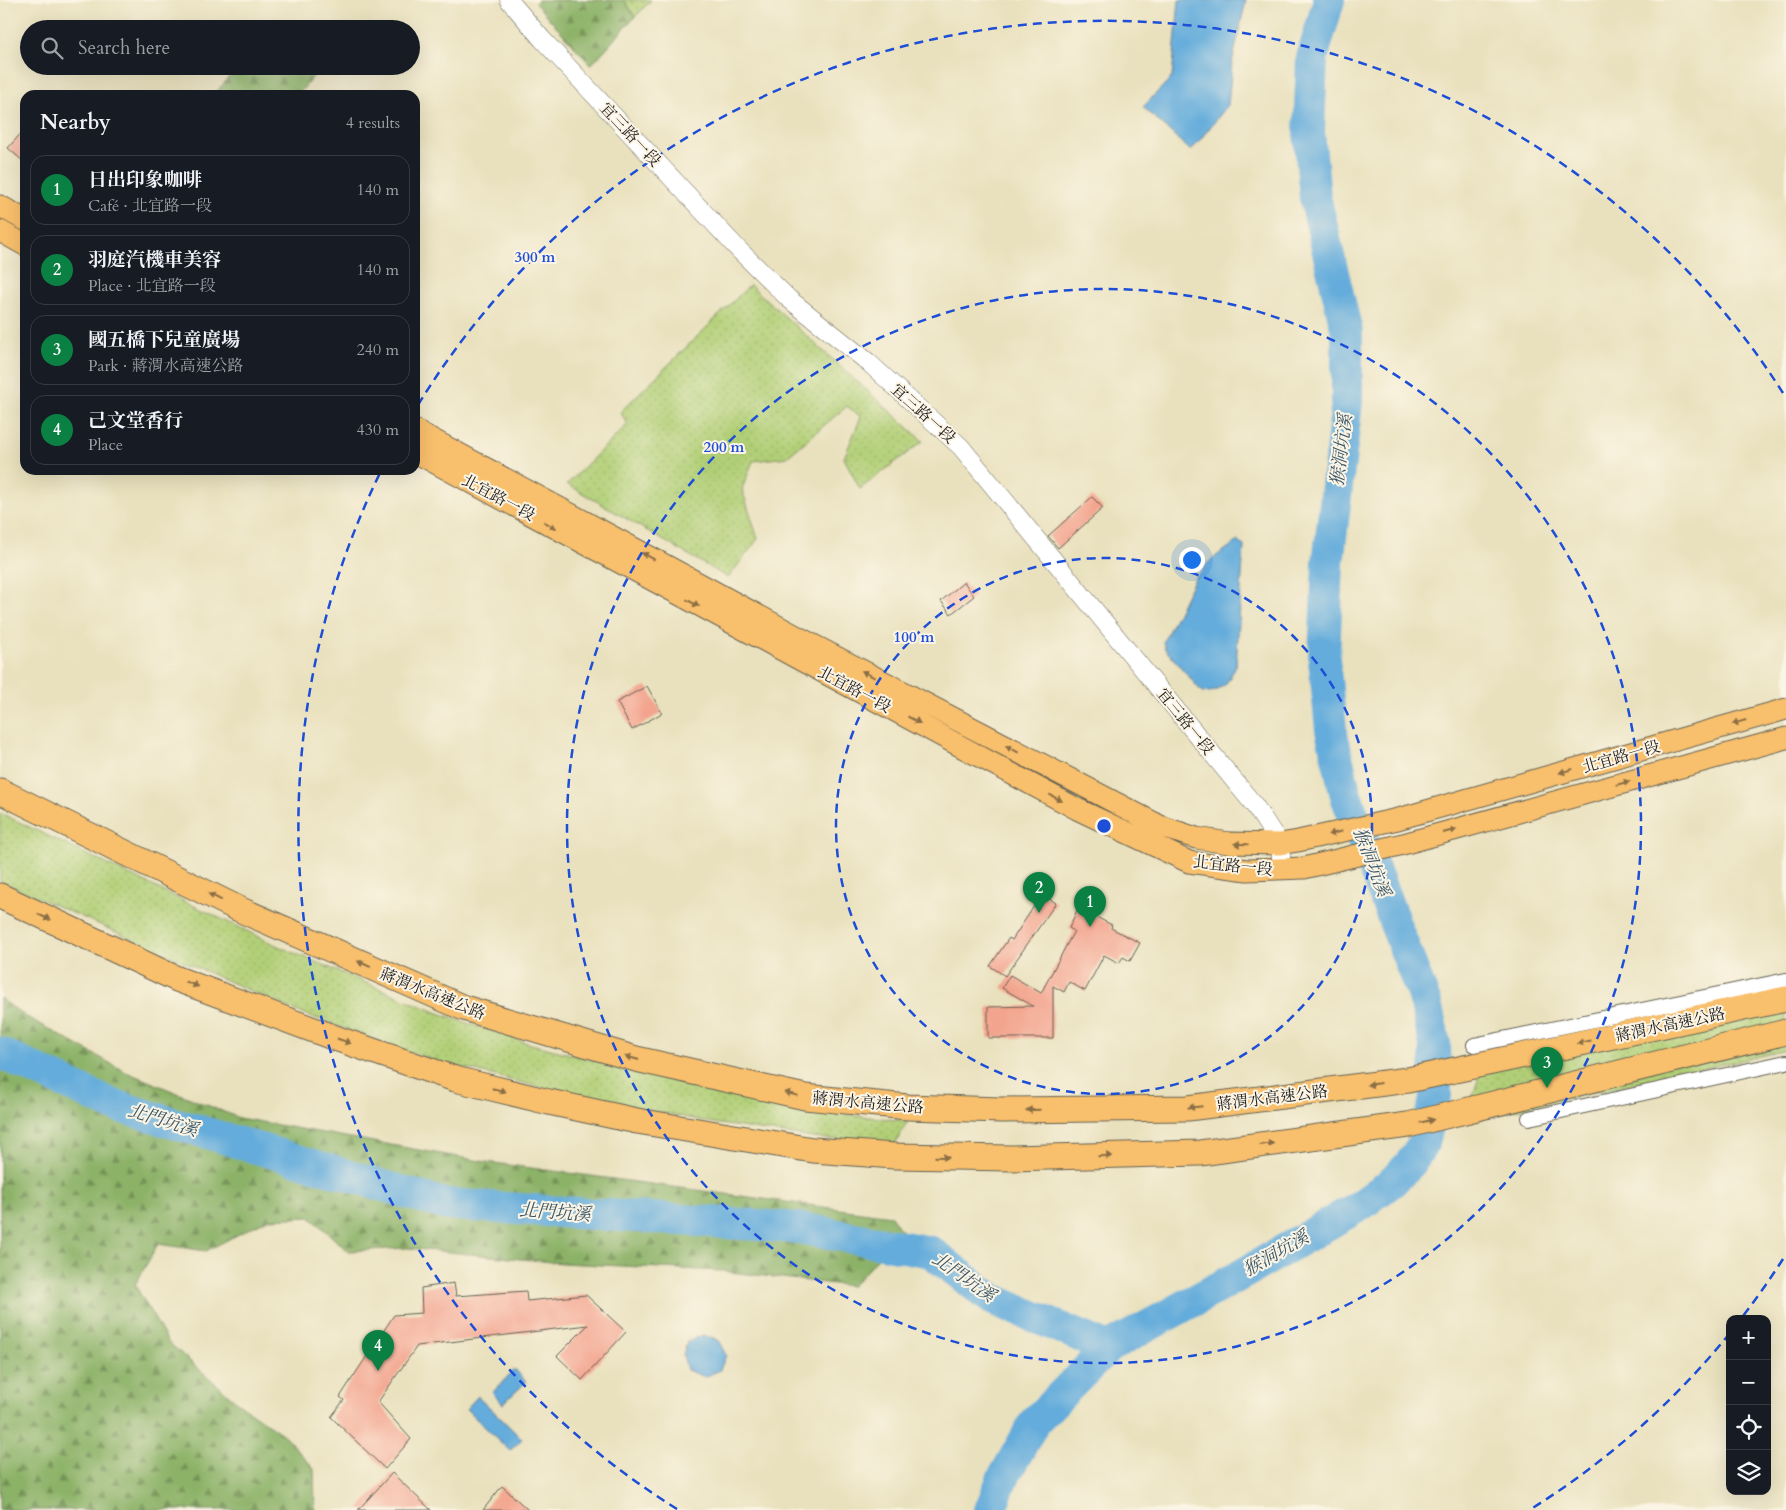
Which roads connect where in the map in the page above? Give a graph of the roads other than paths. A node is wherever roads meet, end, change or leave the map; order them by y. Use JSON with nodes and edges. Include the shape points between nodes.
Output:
{"nodes":[{"id":1,"x":510,"y":0,"type":"edge"},
{"id":2,"x":0,"y":206,"type":"edge"},
{"id":3,"x":20,"y":217,"type":"edge"},
{"id":4,"x":0,"y":231,"type":"edge"},
{"id":5,"x":20,"y":242,"type":"edge"},
{"id":6,"x":420,"y":433,"type":"edge"},
{"id":7,"x":420,"y":455,"type":"edge"},
{"id":8,"x":1786,"y":709,"type":"edge"},
{"id":9,"x":1786,"y":738,"type":"edge"},
{"id":10,"x":0,"y":791,"type":"edge"},
{"id":11,"x":1280,"y":844,"type":"junction"},
{"id":12,"x":1282,"y":870,"type":"junction"},
{"id":13,"x":0,"y":896,"type":"edge"},
{"id":14,"x":1786,"y":980,"type":"edge"},
{"id":15,"x":1786,"y":999,"type":"edge"},
{"id":16,"x":1786,"y":1032,"type":"edge"},
{"id":17,"x":1474,"y":1045,"type":"dead end"},
{"id":18,"x":1786,"y":1062,"type":"edge"},
{"id":19,"x":1529,"y":1118,"type":"dead end"}],
"edges":[{"from":1,"to":11,"type":"street","name":"宜三路一段","via":[[542,39],[738,249],[789,299],[868,362],[962,447],[1255,806]]},
{"from":2,"to":3,"type":"main road"},
{"from":4,"to":5,"type":"main road"},
{"from":11,"to":6,"type":"main road","name":"北宜路一段","one_way":true,"via":[[1221,842],[1160,826],[798,637]]},
{"from":7,"to":12,"type":"main road","name":"北宜路一段","one_way":true,"via":[[1077,810],[1189,862],[1247,870]]},
{"from":8,"to":11,"type":"main road","name":"北宜路一段","one_way":true,"via":[[1398,819]]},
{"from":12,"to":9,"type":"main road","name":"北宜路一段","one_way":true,"via":[[1403,844]]},
{"from":15,"to":10,"type":"highway","name":"蔣渭水高速公路","one_way":true,"via":[[1408,1080],[1188,1108],[1001,1110],[908,1107],[805,1097],[636,1059],[464,1008],[242,910]]},
{"from":11,"to":12,"type":"street","name":"宜三路一段"},
{"from":13,"to":16,"type":"highway","one_way":true,"via":[[177,979],[455,1079],[637,1121],[814,1150],[894,1156],[1011,1158],[1200,1153],[1408,1125]]},
{"from":14,"to":17,"type":"street"},
{"from":18,"to":19,"type":"street"}]}
